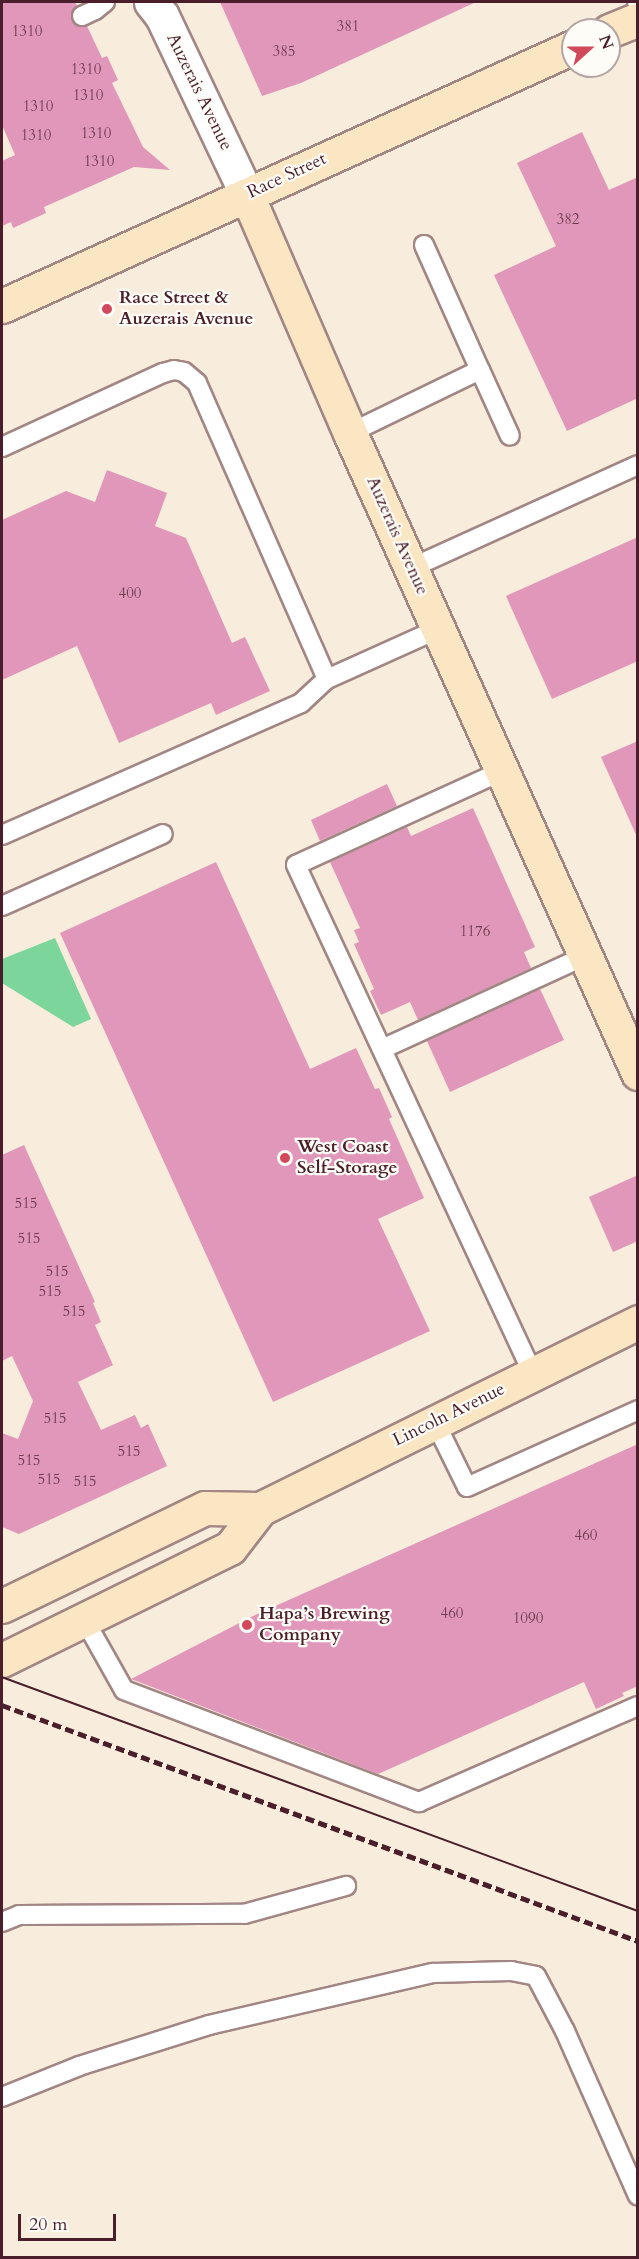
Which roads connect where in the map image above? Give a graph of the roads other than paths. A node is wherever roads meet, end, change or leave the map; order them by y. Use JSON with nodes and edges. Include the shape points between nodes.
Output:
{"nodes":[{"id":1,"x":105,"y":2,"type":"edge"},
{"id":2,"x":151,"y":2,"type":"edge"},
{"id":3,"x":82,"y":16,"type":"dead end"},
{"id":4,"x":638,"y":19,"type":"edge"},
{"id":5,"x":621,"y":26,"type":"edge"},
{"id":6,"x":561,"y":52,"type":"edge"},
{"id":7,"x":247,"y":195,"type":"junction"},
{"id":8,"x":424,"y":246,"type":"dead end"},
{"id":9,"x":2,"y":306,"type":"edge"},
{"id":10,"x":480,"y":370,"type":"junction"},
{"id":11,"x":350,"y":433,"type":"junction"},
{"id":12,"x":510,"y":436,"type":"dead end"},
{"id":13,"x":2,"y":447,"type":"edge"},
{"id":14,"x":638,"y":465,"type":"edge"},
{"id":15,"x":411,"y":568,"type":"junction"},
{"id":16,"x":438,"y":629,"type":"junction"},
{"id":17,"x":327,"y":680,"type":"junction"},
{"id":18,"x":502,"y":771,"type":"junction"},
{"id":19,"x":163,"y":834,"type":"dead end"},
{"id":20,"x":2,"y":835,"type":"edge"},
{"id":21,"x":2,"y":906,"type":"edge"},
{"id":22,"x":585,"y":956,"type":"junction"},
{"id":23,"x":382,"y":1049,"type":"junction"},
{"id":24,"x":638,"y":1073,"type":"edge"},
{"id":25,"x":638,"y":1322,"type":"edge"},
{"id":26,"x":533,"y":1374,"type":"junction"},
{"id":27,"x":638,"y":1410,"type":"edge"},
{"id":28,"x":435,"y":1422,"type":"junction"},
{"id":29,"x":260,"y":1509,"type":"junction"},
{"id":30,"x":2,"y":1606,"type":"edge"},
{"id":31,"x":84,"y":1619,"type":"junction"},
{"id":32,"x":2,"y":1660,"type":"edge"},
{"id":33,"x":638,"y":1706,"type":"edge"},
{"id":34,"x":346,"y":1886,"type":"dead end"},
{"id":35,"x":2,"y":1922,"type":"edge"},
{"id":36,"x":2,"y":2097,"type":"edge"},
{"id":37,"x":638,"y":2196,"type":"edge"}],
"edges":[{"from":1,"to":3,"type":"lane"},
{"from":2,"to":7,"type":"street","name":"Auzerais Avenue","via":[[168,27]]},
{"from":4,"to":5,"type":"main road"},
{"from":6,"to":7,"type":"main road","name":"Race Street"},
{"from":7,"to":9,"type":"main road","name":"Race Street"},
{"from":7,"to":11,"type":"main road","name":"Auzerais Avenue"},
{"from":8,"to":10,"type":"lane"},
{"from":10,"to":11,"type":"lane"},
{"from":10,"to":12,"type":"lane"},
{"from":11,"to":15,"type":"main road","name":"Auzerais Avenue"},
{"from":13,"to":17,"type":"lane","via":[[163,373],[184,372],[197,383]]},
{"from":14,"to":15,"type":"lane"},
{"from":15,"to":16,"type":"main road","name":"Auzerais Avenue"},
{"from":16,"to":17,"type":"lane"},
{"from":16,"to":18,"type":"main road","name":"Auzerais Avenue"},
{"from":17,"to":20,"type":"lane","via":[[301,703]]},
{"from":18,"to":22,"type":"main road","name":"Auzerais Avenue"},
{"from":18,"to":23,"type":"lane","via":[[296,865]]},
{"from":19,"to":21,"type":"lane"},
{"from":22,"to":23,"type":"lane"},
{"from":22,"to":24,"type":"main road","name":"Auzerais Avenue"},
{"from":23,"to":26,"type":"lane"},
{"from":25,"to":26,"type":"main road","name":"Lincoln Avenue"},
{"from":26,"to":28,"type":"main road","name":"Lincoln Avenue"},
{"from":27,"to":28,"type":"lane","via":[[467,1487]]},
{"from":28,"to":29,"type":"main road","name":"Lincoln Avenue"},
{"from":29,"to":30,"type":"main road","name":"Lincoln Avenue","via":[[205,1508]]},
{"from":29,"to":31,"type":"main road","name":"Lincoln Avenue","via":[[230,1548]]},
{"from":31,"to":32,"type":"main road","name":"Lincoln Avenue"},
{"from":31,"to":33,"type":"lane","via":[[124,1690],[419,1802]]},
{"from":34,"to":35,"type":"lane","via":[[244,1914],[19,1915]]},
{"from":36,"to":37,"type":"lane","via":[[79,2066],[219,2022],[433,1972],[511,1971],[536,1976],[565,2031]]}]}
